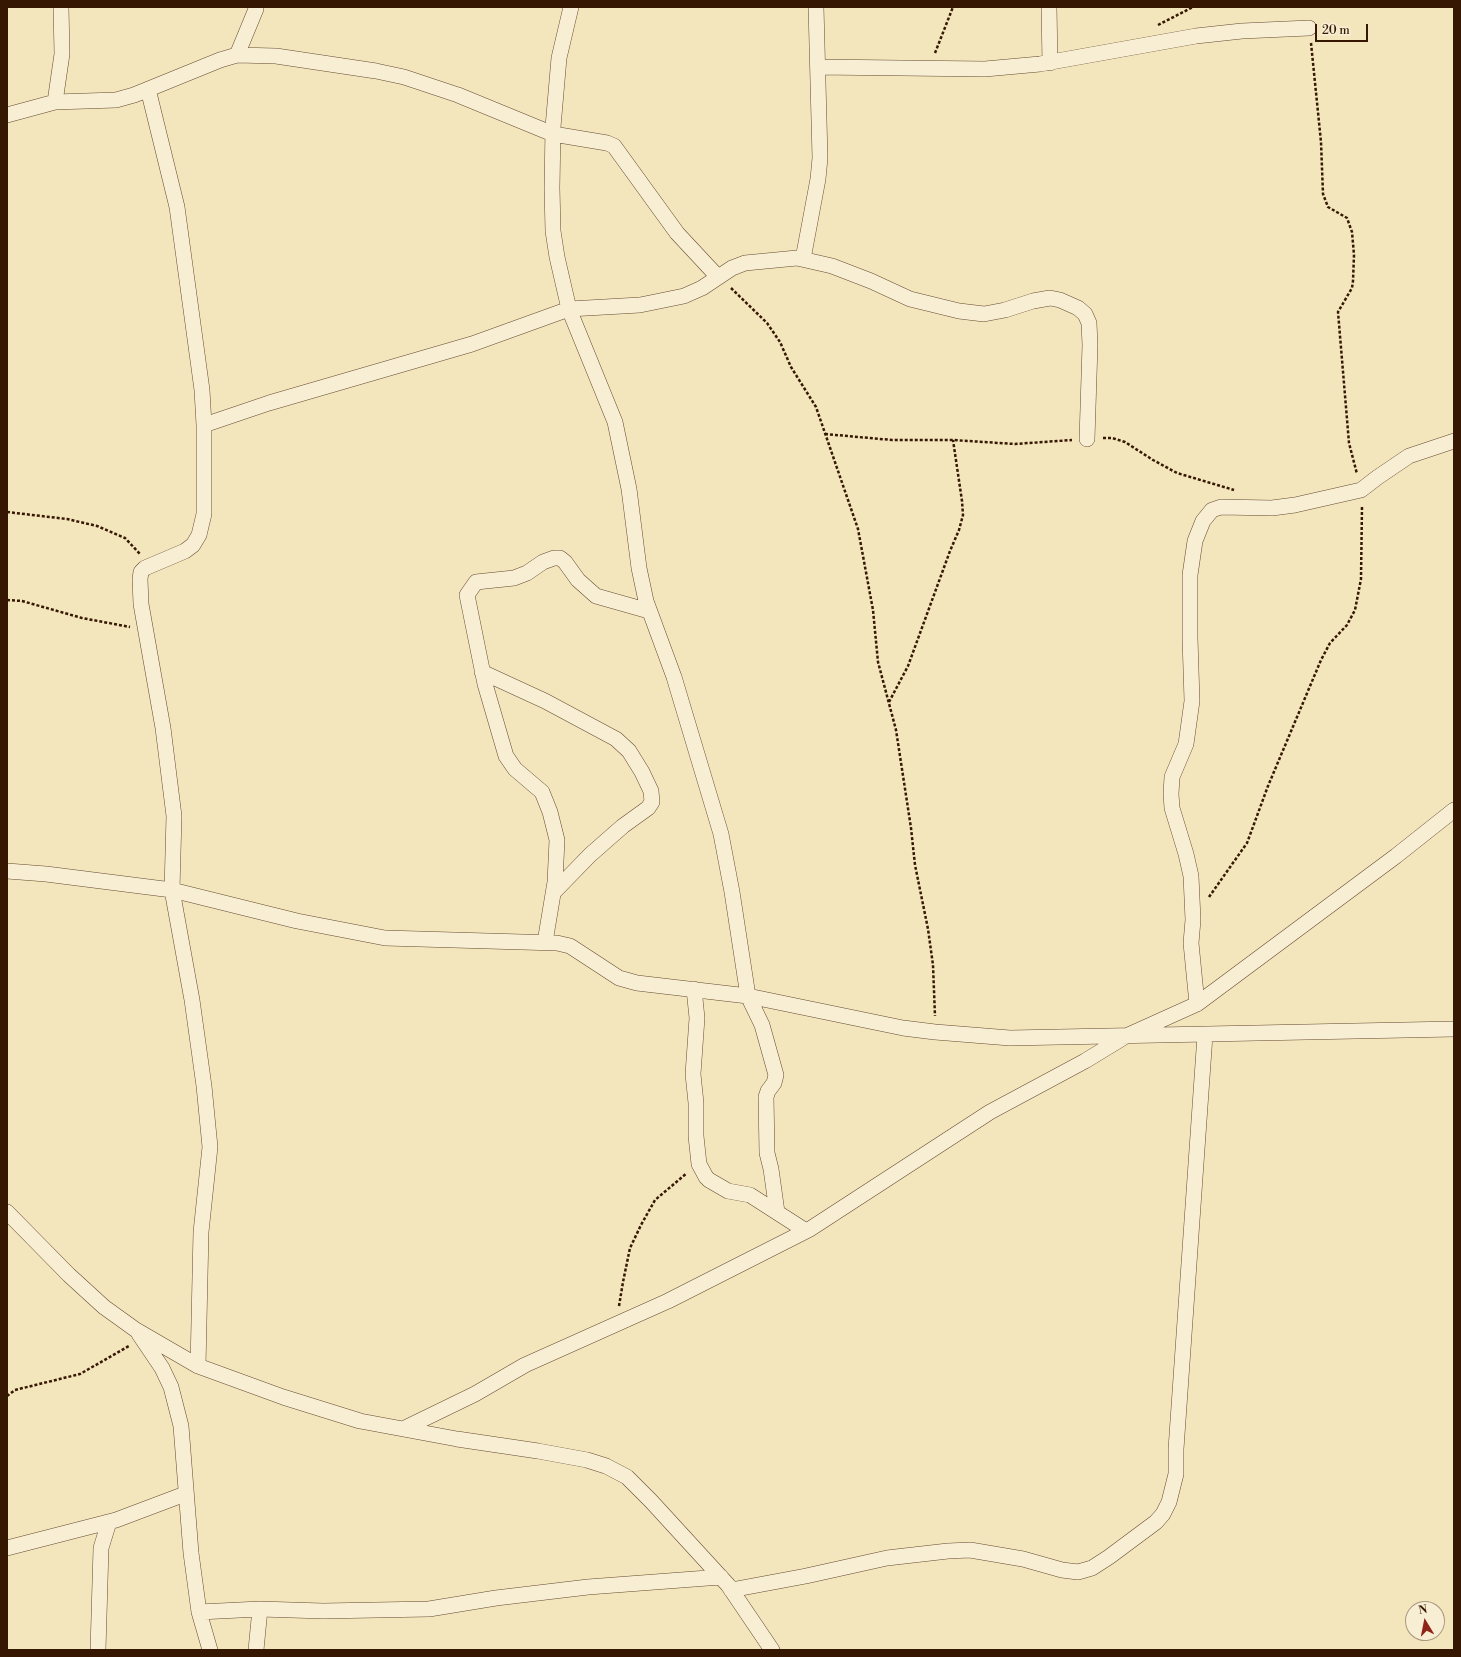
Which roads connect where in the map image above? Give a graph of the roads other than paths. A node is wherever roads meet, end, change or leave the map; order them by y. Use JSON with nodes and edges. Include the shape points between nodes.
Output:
{"nodes":[{"id":1,"x":61,"y":7,"type":"edge"},
{"id":2,"x":256,"y":7,"type":"edge"},
{"id":3,"x":571,"y":7,"type":"edge"},
{"id":4,"x":816,"y":7,"type":"edge"},
{"id":5,"x":1049,"y":7,"type":"edge"},
{"id":6,"x":1309,"y":28,"type":"road end"},
{"id":7,"x":237,"y":55,"type":"junction"},
{"id":8,"x":1050,"y":63,"type":"junction"},
{"id":9,"x":818,"y":67,"type":"junction"},
{"id":10,"x":148,"y":89,"type":"junction"},
{"id":11,"x":55,"y":102,"type":"junction"},
{"id":12,"x":7,"y":115,"type":"edge"},
{"id":13,"x":553,"y":134,"type":"junction"},
{"id":14,"x":802,"y":259,"type":"junction"},
{"id":15,"x":718,"y":277,"type":"junction"},
{"id":16,"x":569,"y":309,"type":"junction"},
{"id":17,"x":204,"y":425,"type":"junction"},
{"id":18,"x":1087,"y":439,"type":"road end"},
{"id":19,"x":1454,"y":441,"type":"edge"},
{"id":20,"x":649,"y":611,"type":"junction"},
{"id":21,"x":482,"y":672,"type":"junction"},
{"id":22,"x":1454,"y":810,"type":"edge"},
{"id":23,"x":7,"y":871,"type":"edge"},
{"id":24,"x":172,"y":890,"type":"junction"},
{"id":25,"x":553,"y":893,"type":"junction"},
{"id":26,"x":545,"y":942,"type":"junction"},
{"id":27,"x":694,"y":989,"type":"junction"},
{"id":28,"x":748,"y":996,"type":"junction"},
{"id":29,"x":1197,"y":1004,"type":"junction"},
{"id":30,"x":1454,"y":1029,"type":"edge"},
{"id":31,"x":1205,"y":1035,"type":"junction"},
{"id":32,"x":1126,"y":1036,"type":"junction"},
{"id":33,"x":7,"y":1212,"type":"edge"},
{"id":34,"x":777,"y":1212,"type":"junction"},
{"id":35,"x":806,"y":1231,"type":"junction"},
{"id":36,"x":139,"y":1334,"type":"junction"},
{"id":37,"x":198,"y":1366,"type":"junction"},
{"id":38,"x":403,"y":1430,"type":"junction"},
{"id":39,"x":185,"y":1494,"type":"junction"},
{"id":40,"x":109,"y":1522,"type":"junction"},
{"id":41,"x":7,"y":1548,"type":"edge"},
{"id":42,"x":721,"y":1577,"type":"junction"},
{"id":43,"x":731,"y":1590,"type":"junction"},
{"id":44,"x":260,"y":1609,"type":"junction"},
{"id":45,"x":199,"y":1612,"type":"junction"},
{"id":46,"x":98,"y":1650,"type":"edge"},
{"id":47,"x":210,"y":1650,"type":"edge"},
{"id":48,"x":256,"y":1650,"type":"edge"},
{"id":49,"x":772,"y":1650,"type":"edge"}],
"edges":[{"from":1,"to":11,"type":"street","via":[[62,54]]},
{"from":2,"to":7,"type":"street"},
{"from":3,"to":13,"type":"street","via":[[560,58]]},
{"from":4,"to":9,"type":"street"},
{"from":5,"to":8,"type":"street"},
{"from":6,"to":8,"type":"street","via":[[1196,36]]},
{"from":7,"to":10,"type":"street"},
{"from":7,"to":13,"type":"street","via":[[276,56],[404,77],[458,95]]},
{"from":8,"to":9,"type":"street","via":[[984,68]]},
{"from":9,"to":14,"type":"street","via":[[820,158]]},
{"from":10,"to":11,"type":"street","via":[[116,100]]},
{"from":10,"to":17,"type":"street","via":[[177,207],[202,390]]},
{"from":11,"to":12,"type":"street"},
{"from":13,"to":15,"type":"street","via":[[614,146],[677,233]]},
{"from":13,"to":16,"type":"street","via":[[553,231]]},
{"from":14,"to":15,"type":"street","via":[[745,262]]},
{"from":14,"to":18,"type":"street","via":[[832,266],[910,299],[959,310],[984,314],[1050,298],[1078,308],[1089,322]]},
{"from":15,"to":16,"type":"street","via":[[684,296],[640,304]]},
{"from":16,"to":17,"type":"street","via":[[472,344],[269,403]]},
{"from":16,"to":20,"type":"street","via":[[615,422],[629,489],[639,568]]},
{"from":17,"to":24,"type":"street","via":[[204,514],[199,535],[193,545],[185,551],[151,564],[141,572],[140,579],[141,604],[174,816]]},
{"from":19,"to":29,"type":"street","via":[[1409,456],[1361,490],[1272,508],[1221,507],[1212,510],[1203,521],[1195,541],[1190,575],[1192,701],[1186,744],[1172,777],[1171,794],[1172,808],[1191,876],[1191,943]]},
{"from":20,"to":21,"type":"street","via":[[596,596],[578,580],[560,558],[548,559],[527,574],[514,578],[476,582],[468,591],[467,602]]},
{"from":20,"to":28,"type":"street","via":[[674,677],[721,834]]},
{"from":21,"to":25,"type":"street","via":[[506,756],[515,769],[542,792],[550,812],[557,840]]},
{"from":21,"to":25,"type":"street","via":[[546,701],[616,740],[629,751],[651,791],[652,802],[648,808],[622,826]]},
{"from":22,"to":29,"type":"street"},
{"from":23,"to":24,"type":"street"},
{"from":24,"to":26,"type":"street","via":[[298,921],[385,938]]},
{"from":24,"to":37,"type":"street","via":[[192,1000],[210,1147],[201,1232]]},
{"from":25,"to":26,"type":"street"},
{"from":26,"to":27,"type":"street","via":[[570,946],[625,980]]},
{"from":27,"to":28,"type":"street"},
{"from":27,"to":34,"type":"street","via":[[697,1018],[693,1074],[699,1164],[710,1180],[728,1191],[750,1195]]},
{"from":28,"to":32,"type":"street","via":[[903,1028],[935,1032],[1010,1038]]},
{"from":28,"to":34,"type":"street","via":[[762,1025],[776,1075],[767,1094],[766,1114],[767,1153]]},
{"from":29,"to":32,"type":"street"},
{"from":30,"to":31,"type":"street"},
{"from":31,"to":32,"type":"street"},
{"from":31,"to":43,"type":"street","via":[[1176,1474],[1163,1514],[1109,1557],[1092,1568],[1078,1572],[970,1550],[948,1551],[887,1558]]},
{"from":32,"to":35,"type":"street","via":[[990,1112]]},
{"from":33,"to":36,"type":"street","via":[[69,1275]]},
{"from":34,"to":35,"type":"street"},
{"from":35,"to":38,"type":"street","via":[[668,1301],[525,1365],[475,1394]]},
{"from":36,"to":37,"type":"street"},
{"from":36,"to":39,"type":"street","via":[[162,1368],[171,1387],[181,1426]]},
{"from":37,"to":38,"type":"street","via":[[297,1402],[360,1421]]},
{"from":38,"to":42,"type":"street","via":[[545,1452],[606,1466],[627,1477],[647,1496]]},
{"from":39,"to":40,"type":"street"},
{"from":39,"to":45,"type":"street"},
{"from":40,"to":41,"type":"street"},
{"from":40,"to":46,"type":"street","via":[[101,1548]]},
{"from":42,"to":43,"type":"street"},
{"from":42,"to":44,"type":"street","via":[[588,1587],[429,1609]]},
{"from":43,"to":49,"type":"street"},
{"from":44,"to":45,"type":"street"},
{"from":44,"to":48,"type":"street"},
{"from":45,"to":47,"type":"street"}]}
